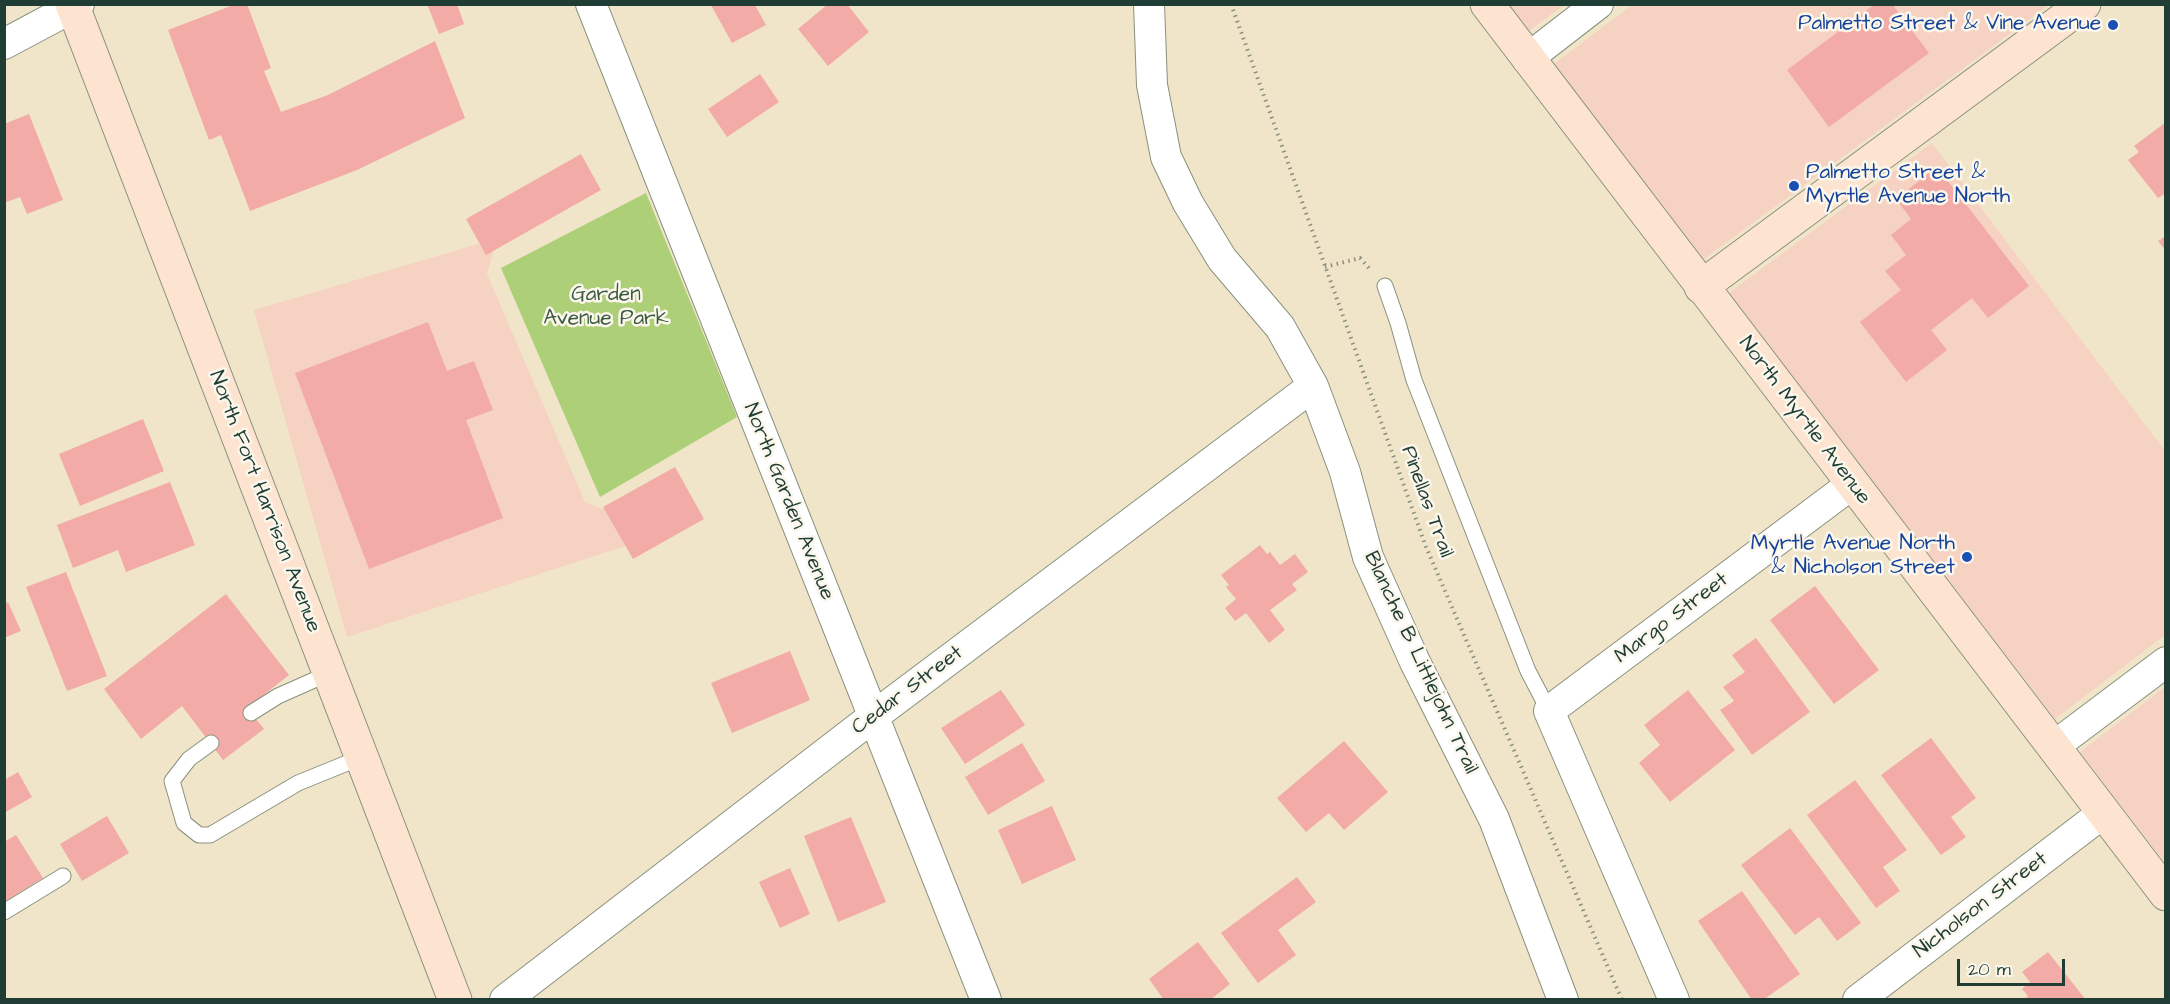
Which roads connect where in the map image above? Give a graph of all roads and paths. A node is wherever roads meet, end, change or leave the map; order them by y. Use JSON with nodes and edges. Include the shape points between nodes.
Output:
{"nodes":[{"id":1,"x":591,"y":4,"type":"edge"},
{"id":2,"x":1149,"y":4,"type":"edge"},
{"id":3,"x":1231,"y":4,"type":"edge"},
{"id":4,"x":1486,"y":4,"type":"edge"},
{"id":5,"x":1598,"y":4,"type":"edge"},
{"id":6,"x":2084,"y":4,"type":"edge"},
{"id":7,"x":75,"y":6,"type":"edge"},
{"id":8,"x":4,"y":44,"type":"edge"},
{"id":9,"x":1527,"y":58,"type":"junction"},
{"id":10,"x":1325,"y":267,"type":"junction"},
{"id":11,"x":1385,"y":286,"type":"joint"},
{"id":12,"x":1701,"y":287,"type":"junction"},
{"id":13,"x":1313,"y":386,"type":"junction"},
{"id":14,"x":1852,"y":484,"type":"junction"},
{"id":15,"x":2166,"y":662,"type":"edge"},
{"id":16,"x":330,"y":673,"type":"junction"},
{"id":17,"x":1549,"y":711,"type":"junction"},
{"id":18,"x":251,"y":713,"type":"dead end"},
{"id":19,"x":874,"y":717,"type":"junction"},
{"id":20,"x":211,"y":744,"type":"dead end"},
{"id":21,"x":2053,"y":747,"type":"junction"},
{"id":22,"x":362,"y":757,"type":"junction"},
{"id":23,"x":2103,"y":813,"type":"junction"},
{"id":24,"x":63,"y":876,"type":"dead end"},
{"id":25,"x":2161,"y":880,"type":"edge"},
{"id":26,"x":4,"y":912,"type":"edge"},
{"id":27,"x":455,"y":999,"type":"edge"},
{"id":28,"x":505,"y":999,"type":"edge"},
{"id":29,"x":987,"y":999,"type":"edge"},
{"id":30,"x":1563,"y":999,"type":"edge"},
{"id":31,"x":1622,"y":999,"type":"edge"},
{"id":32,"x":1674,"y":999,"type":"edge"},
{"id":33,"x":1858,"y":999,"type":"edge"}],
"edges":[{"from":1,"to":19,"type":"street","name":"North Garden Avenue"},
{"from":2,"to":13,"type":"street","name":"Blanche B Littlejohn Trail","via":[[1152,85],[1166,157],[1222,259],[1281,327]]},
{"from":3,"to":10,"type":"path","name":"Pinellas Trail"},
{"from":4,"to":9,"type":"street","name":"North Myrtle Avenue"},
{"from":5,"to":9,"type":"street"},
{"from":6,"to":12,"type":"street"},
{"from":7,"to":8,"type":"street"},
{"from":7,"to":16,"type":"street","name":"North Fort Harrison Avenue"},
{"from":9,"to":12,"type":"street","name":"North Myrtle Avenue"},
{"from":10,"to":11,"type":"path","via":[[1359,258]]},
{"from":10,"to":31,"type":"path","name":"Pinellas Trail","via":[[1426,547]]},
{"from":11,"to":17,"type":"lane","via":[[1414,381],[1528,671]]},
{"from":12,"to":14,"type":"street","name":"North Myrtle Avenue"},
{"from":13,"to":19,"type":"street","name":"Cedar Street"},
{"from":13,"to":30,"type":"street","name":"Blanche B Littlejohn Trail","via":[[1346,472],[1368,557],[1415,662],[1494,819]]},
{"from":14,"to":17,"type":"street","name":"Margo Street"},
{"from":14,"to":21,"type":"street","name":"North Myrtle Avenue"},
{"from":15,"to":21,"type":"street"},
{"from":16,"to":18,"type":"lane"},
{"from":16,"to":22,"type":"street","name":"North Fort Harrison Avenue"},
{"from":17,"to":32,"type":"street"},
{"from":19,"to":28,"type":"street","name":"Cedar Street"},
{"from":19,"to":29,"type":"street","name":"North Garden Avenue"},
{"from":20,"to":22,"type":"lane","via":[[189,759],[172,781],[184,823],[199,835],[210,835],[298,783]]},
{"from":21,"to":23,"type":"street","name":"North Myrtle Avenue"},
{"from":22,"to":27,"type":"street","name":"North Fort Harrison Avenue"},
{"from":23,"to":25,"type":"street","name":"North Myrtle Avenue"},
{"from":23,"to":33,"type":"street","name":"Nicholson Street"},
{"from":24,"to":26,"type":"lane"}]}
